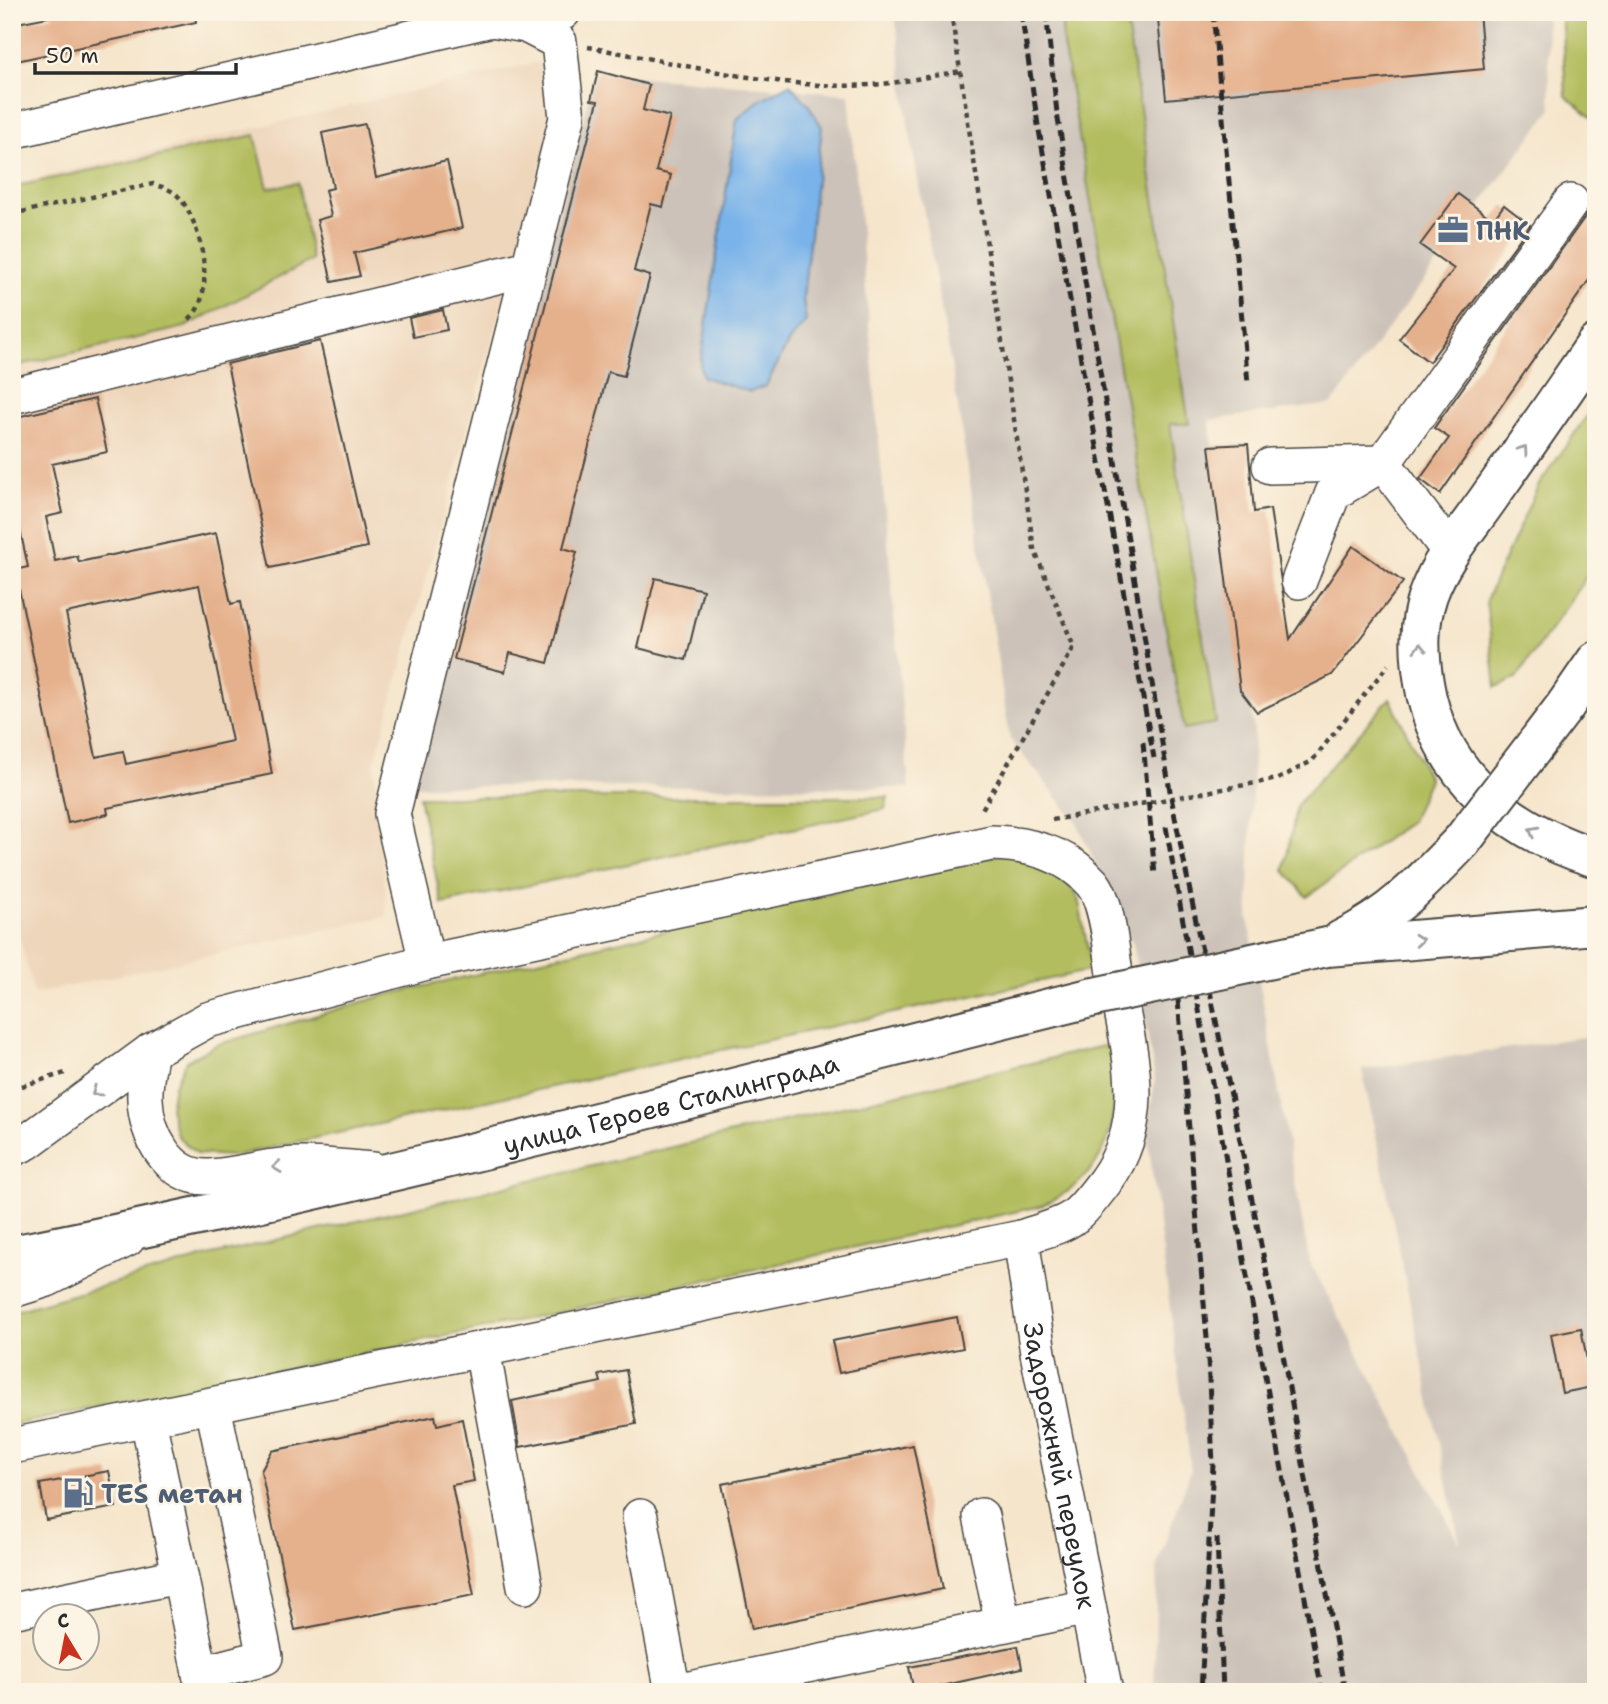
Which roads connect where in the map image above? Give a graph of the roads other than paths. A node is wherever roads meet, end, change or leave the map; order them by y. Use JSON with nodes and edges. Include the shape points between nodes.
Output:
{"nodes":[{"id":1,"x":561,"y":27,"type":"edge"},
{"id":2,"x":12,"y":131,"type":"edge"},
{"id":3,"x":1572,"y":202,"type":"dead end"},
{"id":4,"x":529,"y":268,"type":"junction"},
{"id":5,"x":1596,"y":344,"type":"edge"},
{"id":6,"x":12,"y":396,"type":"edge"},
{"id":7,"x":1383,"y":463,"type":"junction"},
{"id":8,"x":1269,"y":466,"type":"dead end"},
{"id":9,"x":1450,"y":552,"type":"junction"},
{"id":10,"x":1298,"y":581,"type":"dead end"},
{"id":11,"x":1596,"y":661,"type":"edge"},
{"id":12,"x":1596,"y":858,"type":"edge"},
{"id":13,"x":1596,"y":925,"type":"edge"},
{"id":14,"x":1327,"y":947,"type":"junction"},
{"id":15,"x":427,"y":962,"type":"junction"},
{"id":16,"x":151,"y":1051,"type":"junction"},
{"id":17,"x":12,"y":1149,"type":"edge"},
{"id":18,"x":394,"y":1171,"type":"junction"},
{"id":19,"x":1021,"y":1238,"type":"junction"},
{"id":20,"x":13,"y":1264,"type":"edge"},
{"id":21,"x":482,"y":1349,"type":"junction"},
{"id":22,"x":213,"y":1406,"type":"junction"},
{"id":23,"x":148,"y":1419,"type":"junction"},
{"id":24,"x":12,"y":1446,"type":"edge"},
{"id":25,"x":981,"y":1516,"type":"dead end"},
{"id":26,"x":640,"y":1517,"type":"dead end"},
{"id":27,"x":178,"y":1576,"type":"junction"},
{"id":28,"x":525,"y":1586,"type":"dead end"},
{"id":29,"x":1088,"y":1607,"type":"junction"},
{"id":30,"x":12,"y":1611,"type":"edge"},
{"id":31,"x":1003,"y":1625,"type":"junction"},
{"id":32,"x":202,"y":1683,"type":"edge"},
{"id":33,"x":675,"y":1692,"type":"edge"},
{"id":34,"x":1105,"y":1692,"type":"edge"}],
"edges":[{"from":1,"to":2,"type":"street","via":[[492,19]]},
{"from":1,"to":4,"type":"street","via":[[567,118]]},
{"from":3,"to":7,"type":"street"},
{"from":4,"to":6,"type":"street"},
{"from":4,"to":15,"type":"street","via":[[392,814]]},
{"from":9,"to":5,"type":"main road","one_way":true},
{"from":7,"to":8,"type":"street"},
{"from":7,"to":9,"type":"street"},
{"from":7,"to":10,"type":"street","via":[[1333,493]]},
{"from":12,"to":9,"type":"main road","one_way":true,"via":[[1525,828],[1495,805],[1454,765],[1435,730],[1420,661],[1419,626],[1429,593]]},
{"from":11,"to":14,"type":"main road","bridge":true,"via":[[1462,841],[1374,925]]},
{"from":14,"to":13,"type":"main road","one_way":true},
{"from":14,"to":18,"type":"main road","name":"улица Героев Сталинграда","bridge":true,"via":[[1094,997]]},
{"from":15,"to":16,"type":"street","via":[[207,1020]]},
{"from":15,"to":19,"type":"street","via":[[962,848],[1005,843],[1050,851],[1094,885],[1105,917],[1134,1111],[1119,1162],[1074,1217]]},
{"from":16,"to":17,"type":"street","one_way":true},
{"from":18,"to":16,"type":"street","one_way":true,"via":[[285,1165],[207,1177],[190,1174],[175,1166],[151,1133],[145,1101]]},
{"from":18,"to":20,"type":"main road","name":"улица Героев Сталинграда"},
{"from":19,"to":21,"type":"street"},
{"from":19,"to":29,"type":"street","name":"Задорожный переулок","via":[[1038,1353]]},
{"from":21,"to":22,"type":"street"},
{"from":21,"to":28,"type":"street"},
{"from":22,"to":23,"type":"street"},
{"from":22,"to":32,"type":"street","via":[[265,1657]]},
{"from":23,"to":24,"type":"street"},
{"from":23,"to":27,"type":"street"},
{"from":25,"to":31,"type":"street"},
{"from":26,"to":33,"type":"street"},
{"from":27,"to":30,"type":"street"},
{"from":27,"to":32,"type":"street"},
{"from":29,"to":31,"type":"street"},
{"from":29,"to":34,"type":"street","name":"Задорожный переулок"},
{"from":31,"to":33,"type":"street"}]}
